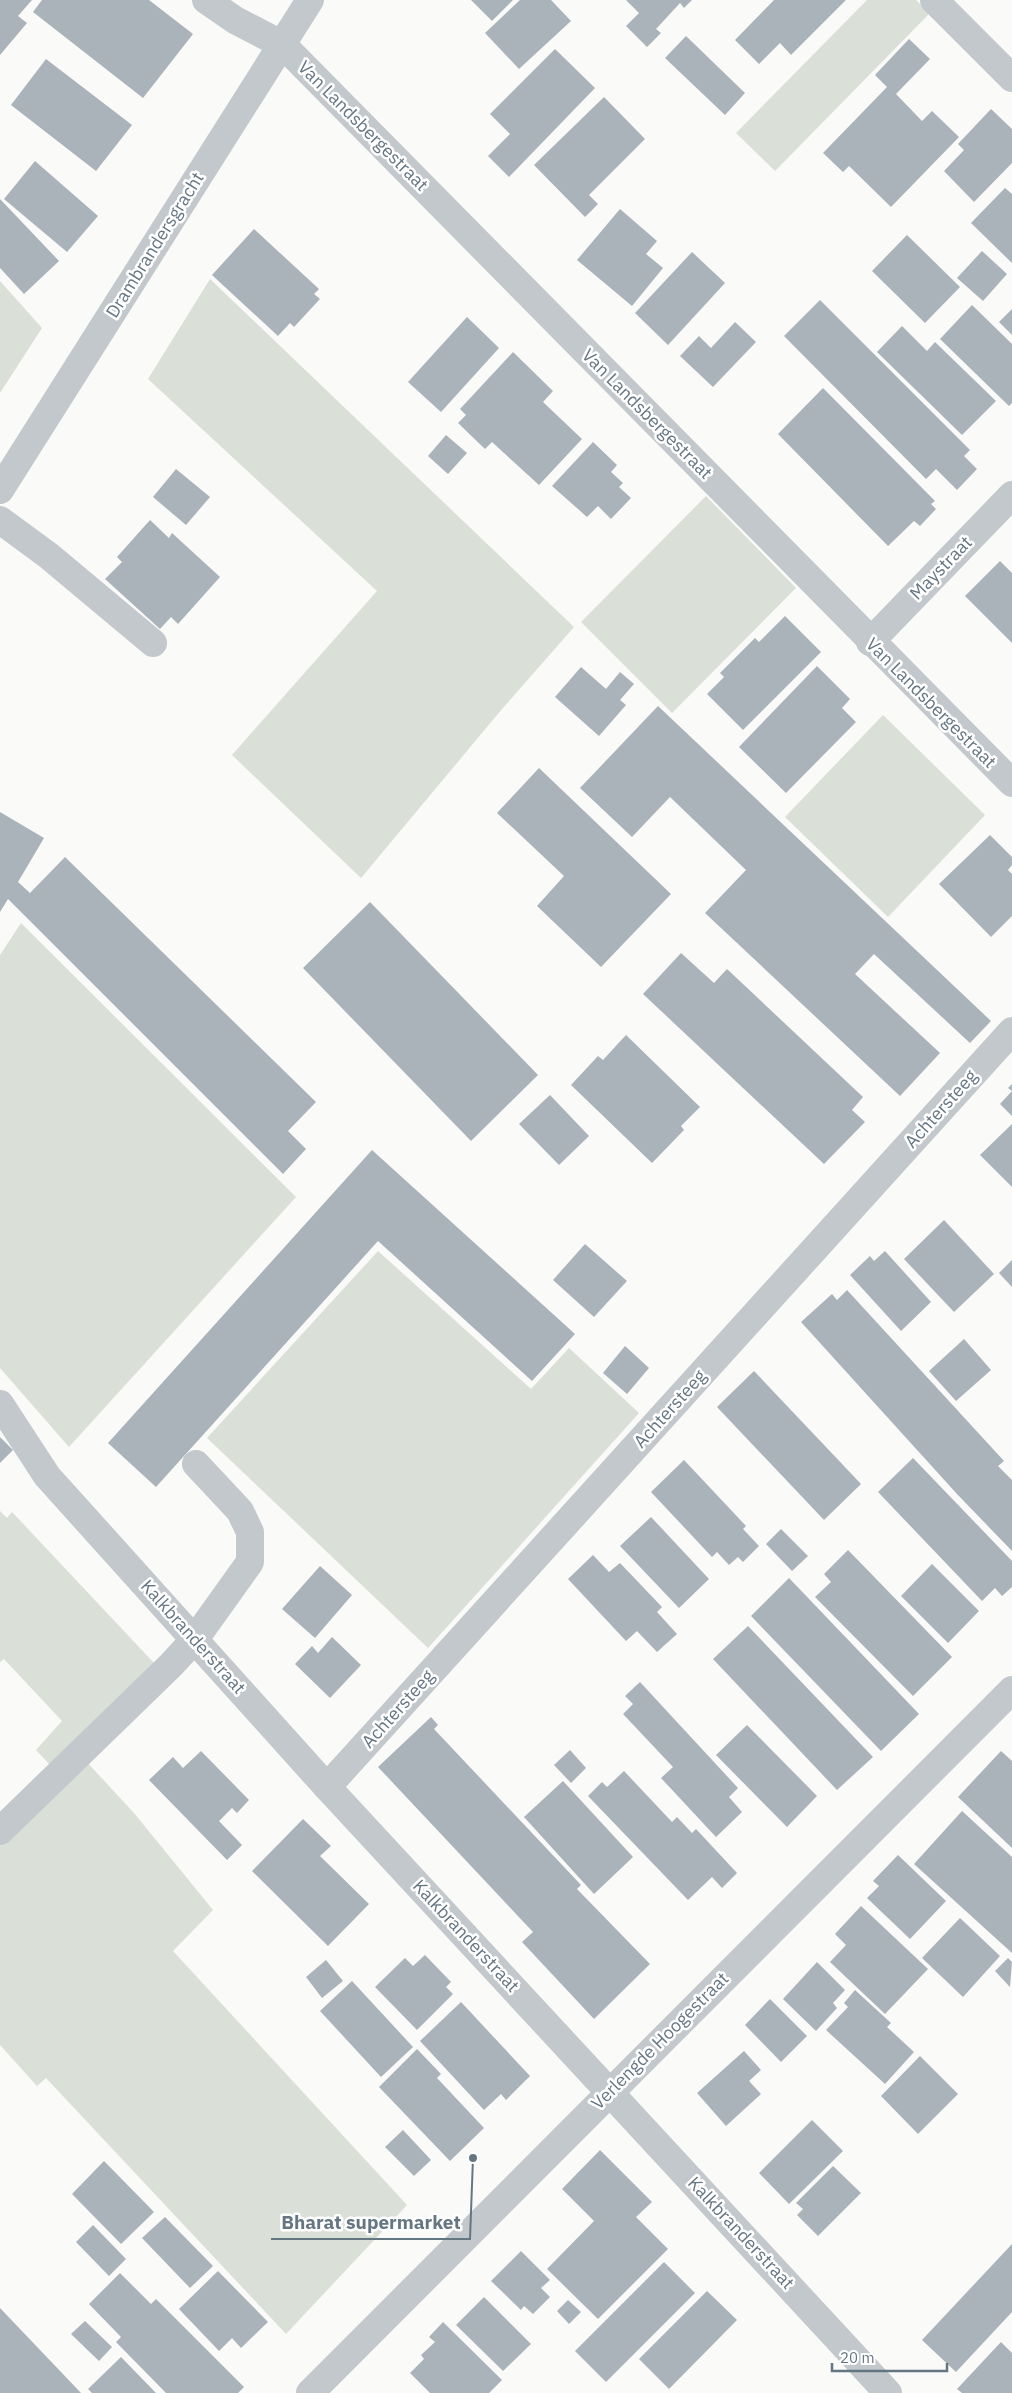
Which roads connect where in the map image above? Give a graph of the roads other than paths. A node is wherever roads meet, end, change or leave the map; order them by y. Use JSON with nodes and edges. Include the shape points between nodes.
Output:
{"nodes":[{"id":1,"x":206,"y":0,"type":"edge"},
{"id":2,"x":310,"y":0,"type":"edge"},
{"id":3,"x":934,"y":0,"type":"edge"},
{"id":4,"x":283,"y":44,"type":"junction"},
{"id":5,"x":1012,"y":78,"type":"edge"},
{"id":6,"x":0,"y":490,"type":"edge"},
{"id":7,"x":1012,"y":495,"type":"edge"},
{"id":8,"x":0,"y":520,"type":"edge"},
{"id":9,"x":870,"y":642,"type":"junction"},
{"id":10,"x":153,"y":643,"type":"dead end"},
{"id":11,"x":1012,"y":783,"type":"edge"},
{"id":12,"x":1012,"y":1031,"type":"edge"},
{"id":13,"x":0,"y":1404,"type":"edge"},
{"id":14,"x":196,"y":1464,"type":"dead end"},
{"id":15,"x":195,"y":1639,"type":"junction"},
{"id":16,"x":1012,"y":1690,"type":"edge"},
{"id":17,"x":327,"y":1787,"type":"junction"},
{"id":18,"x":0,"y":1831,"type":"edge"},
{"id":19,"x":610,"y":2091,"type":"junction"},
{"id":20,"x":310,"y":2393,"type":"edge"},
{"id":21,"x":888,"y":2393,"type":"edge"}],
"edges":[{"from":1,"to":4,"type":"street","name":"Van Landsbergestraat","via":[[234,20]]},
{"from":2,"to":4,"type":"street","name":"Drambrandersgracht"},
{"from":3,"to":5,"type":"street"},
{"from":4,"to":6,"type":"street","name":"Drambrandersgracht"},
{"from":4,"to":9,"type":"street","name":"Van Landsbergestraat"},
{"from":7,"to":9,"type":"street","name":"Maystraat"},
{"from":8,"to":10,"type":"street"},
{"from":9,"to":11,"type":"street","name":"Van Landsbergestraat"},
{"from":12,"to":17,"type":"street","name":"Achtersteeg"},
{"from":13,"to":15,"type":"street","name":"Kalkbranderstraat","via":[[47,1476]]},
{"from":14,"to":15,"type":"street","via":[[240,1510],[250,1532],[250,1562]]},
{"from":15,"to":17,"type":"street","name":"Kalkbranderstraat"},
{"from":15,"to":18,"type":"street"},
{"from":16,"to":19,"type":"street","name":"Verlengde Hoogestraat"},
{"from":17,"to":19,"type":"street","name":"Kalkbranderstraat"},
{"from":19,"to":20,"type":"street","name":"Verlengde Hoogestraat"},
{"from":19,"to":21,"type":"street","name":"Kalkbranderstraat"}]}
